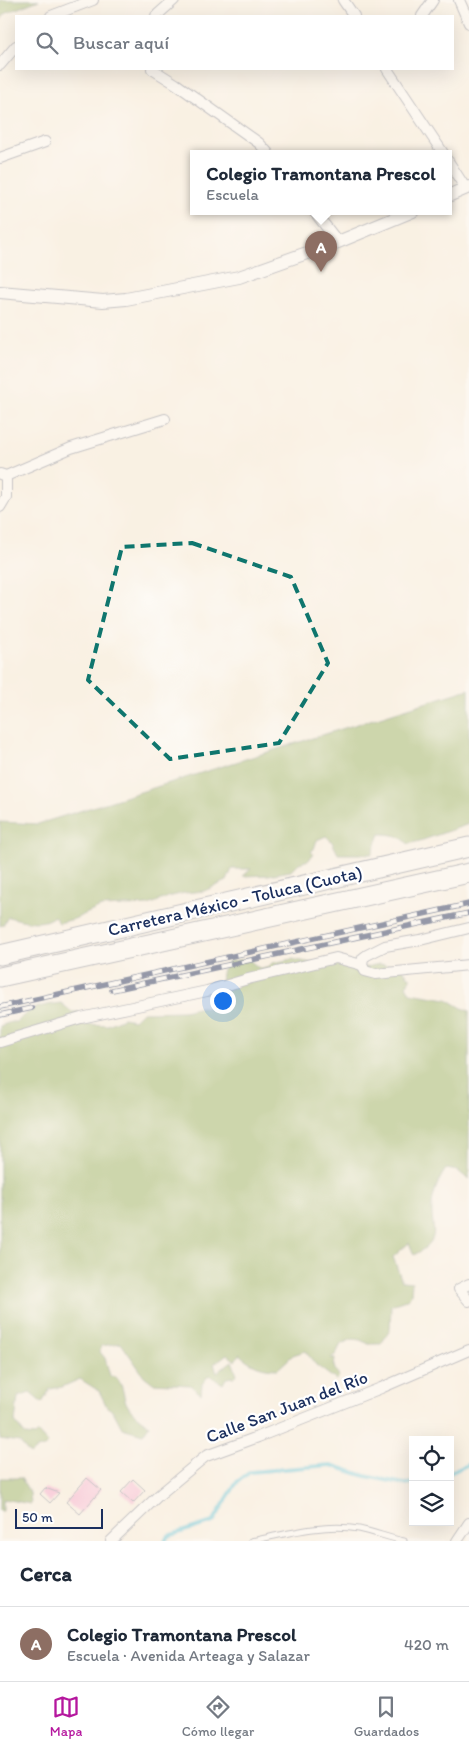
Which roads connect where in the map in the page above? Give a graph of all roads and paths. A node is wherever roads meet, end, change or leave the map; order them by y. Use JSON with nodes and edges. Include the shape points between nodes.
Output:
{"nodes":[{"id":1,"x":93,"y":0,"type":"edge"},
{"id":2,"x":174,"y":0,"type":"edge"},
{"id":3,"x":343,"y":0,"type":"edge"},
{"id":4,"x":433,"y":0,"type":"edge"},
{"id":5,"x":459,"y":0,"type":"edge"},
{"id":6,"x":55,"y":15,"type":"edge"},
{"id":7,"x":157,"y":15,"type":"edge"},
{"id":8,"x":353,"y":15,"type":"edge"},
{"id":9,"x":423,"y":15,"type":"edge"},
{"id":10,"x":469,"y":23,"type":"edge"},
{"id":11,"x":15,"y":47,"type":"edge"},
{"id":12,"x":0,"y":65,"type":"edge"},
{"id":13,"x":154,"y":70,"type":"edge"},
{"id":14,"x":388,"y":70,"type":"edge"},
{"id":15,"x":45,"y":142,"type":"dead end"},
{"id":16,"x":265,"y":150,"type":"edge"},
{"id":17,"x":441,"y":150,"type":"edge"},
{"id":18,"x":0,"y":158,"type":"edge"},
{"id":19,"x":452,"y":166,"type":"edge"},
{"id":20,"x":468,"y":188,"type":"edge"},
{"id":21,"x":452,"y":194,"type":"edge"},
{"id":22,"x":317,"y":215,"type":"edge"},
{"id":23,"x":403,"y":215,"type":"edge"},
{"id":24,"x":338,"y":242,"type":"junction"},
{"id":25,"x":0,"y":292,"type":"edge"},
{"id":26,"x":165,"y":419,"type":"dead end"},
{"id":27,"x":3,"y":475,"type":"edge"},
{"id":28,"x":0,"y":507,"type":"edge"},
{"id":29,"x":469,"y":847,"type":"edge"},
{"id":30,"x":469,"y":872,"type":"edge"},
{"id":31,"x":469,"y":928,"type":"edge"},
{"id":32,"x":0,"y":955,"type":"edge"},
{"id":33,"x":362,"y":964,"type":"junction"},
{"id":34,"x":469,"y":965,"type":"edge"},
{"id":35,"x":0,"y":978,"type":"edge"},
{"id":36,"x":0,"y":1042,"type":"edge"},
{"id":37,"x":464,"y":1287,"type":"edge"},
{"id":38,"x":469,"y":1301,"type":"edge"},
{"id":39,"x":469,"y":1350,"type":"edge"},
{"id":40,"x":469,"y":1523,"type":"edge"},
{"id":41,"x":111,"y":1541,"type":"edge"},
{"id":42,"x":251,"y":1541,"type":"edge"},
{"id":43,"x":404,"y":1541,"type":"edge"},
{"id":44,"x":457,"y":1541,"type":"edge"}],
"edges":[{"from":1,"to":6,"type":"street"},
{"from":2,"to":7,"type":"street"},
{"from":3,"to":8,"type":"street"},
{"from":4,"to":9,"type":"street"},
{"from":5,"to":10,"type":"street"},
{"from":11,"to":12,"type":"street"},
{"from":13,"to":16,"type":"street"},
{"from":14,"to":17,"type":"street"},
{"from":15,"to":18,"type":"street"},
{"from":19,"to":20,"type":"street"},
{"from":20,"to":21,"type":"street"},
{"from":22,"to":24,"type":"street"},
{"from":23,"to":24,"type":"street"},
{"from":24,"to":25,"type":"street","via":[[239,277],[126,299],[103,301]]},
{"from":26,"to":27,"type":"street","via":[[71,448]]},
{"from":27,"to":28,"type":"street","via":[[6,497]]},
{"from":29,"to":32,"type":"highway","name":"Carretera México - Toluca (Cuota)"},
{"from":30,"to":35,"type":"highway","name":"Carretera México - Toluca (Cuota)"},
{"from":31,"to":33,"type":"street","via":[[385,946],[363,958]]},
{"from":33,"to":34,"type":"street","via":[[364,971],[376,974]]},
{"from":33,"to":36,"type":"street","via":[[336,958],[207,991],[81,1018]]},
{"from":37,"to":38,"type":"street"},
{"from":39,"to":41,"type":"street","name":"Calle San Juan del Río","via":[[206,1456],[158,1495]]},
{"from":40,"to":44,"type":"street"},
{"from":42,"to":43,"type":"lane","via":[[336,1527],[359,1529]]}]}
